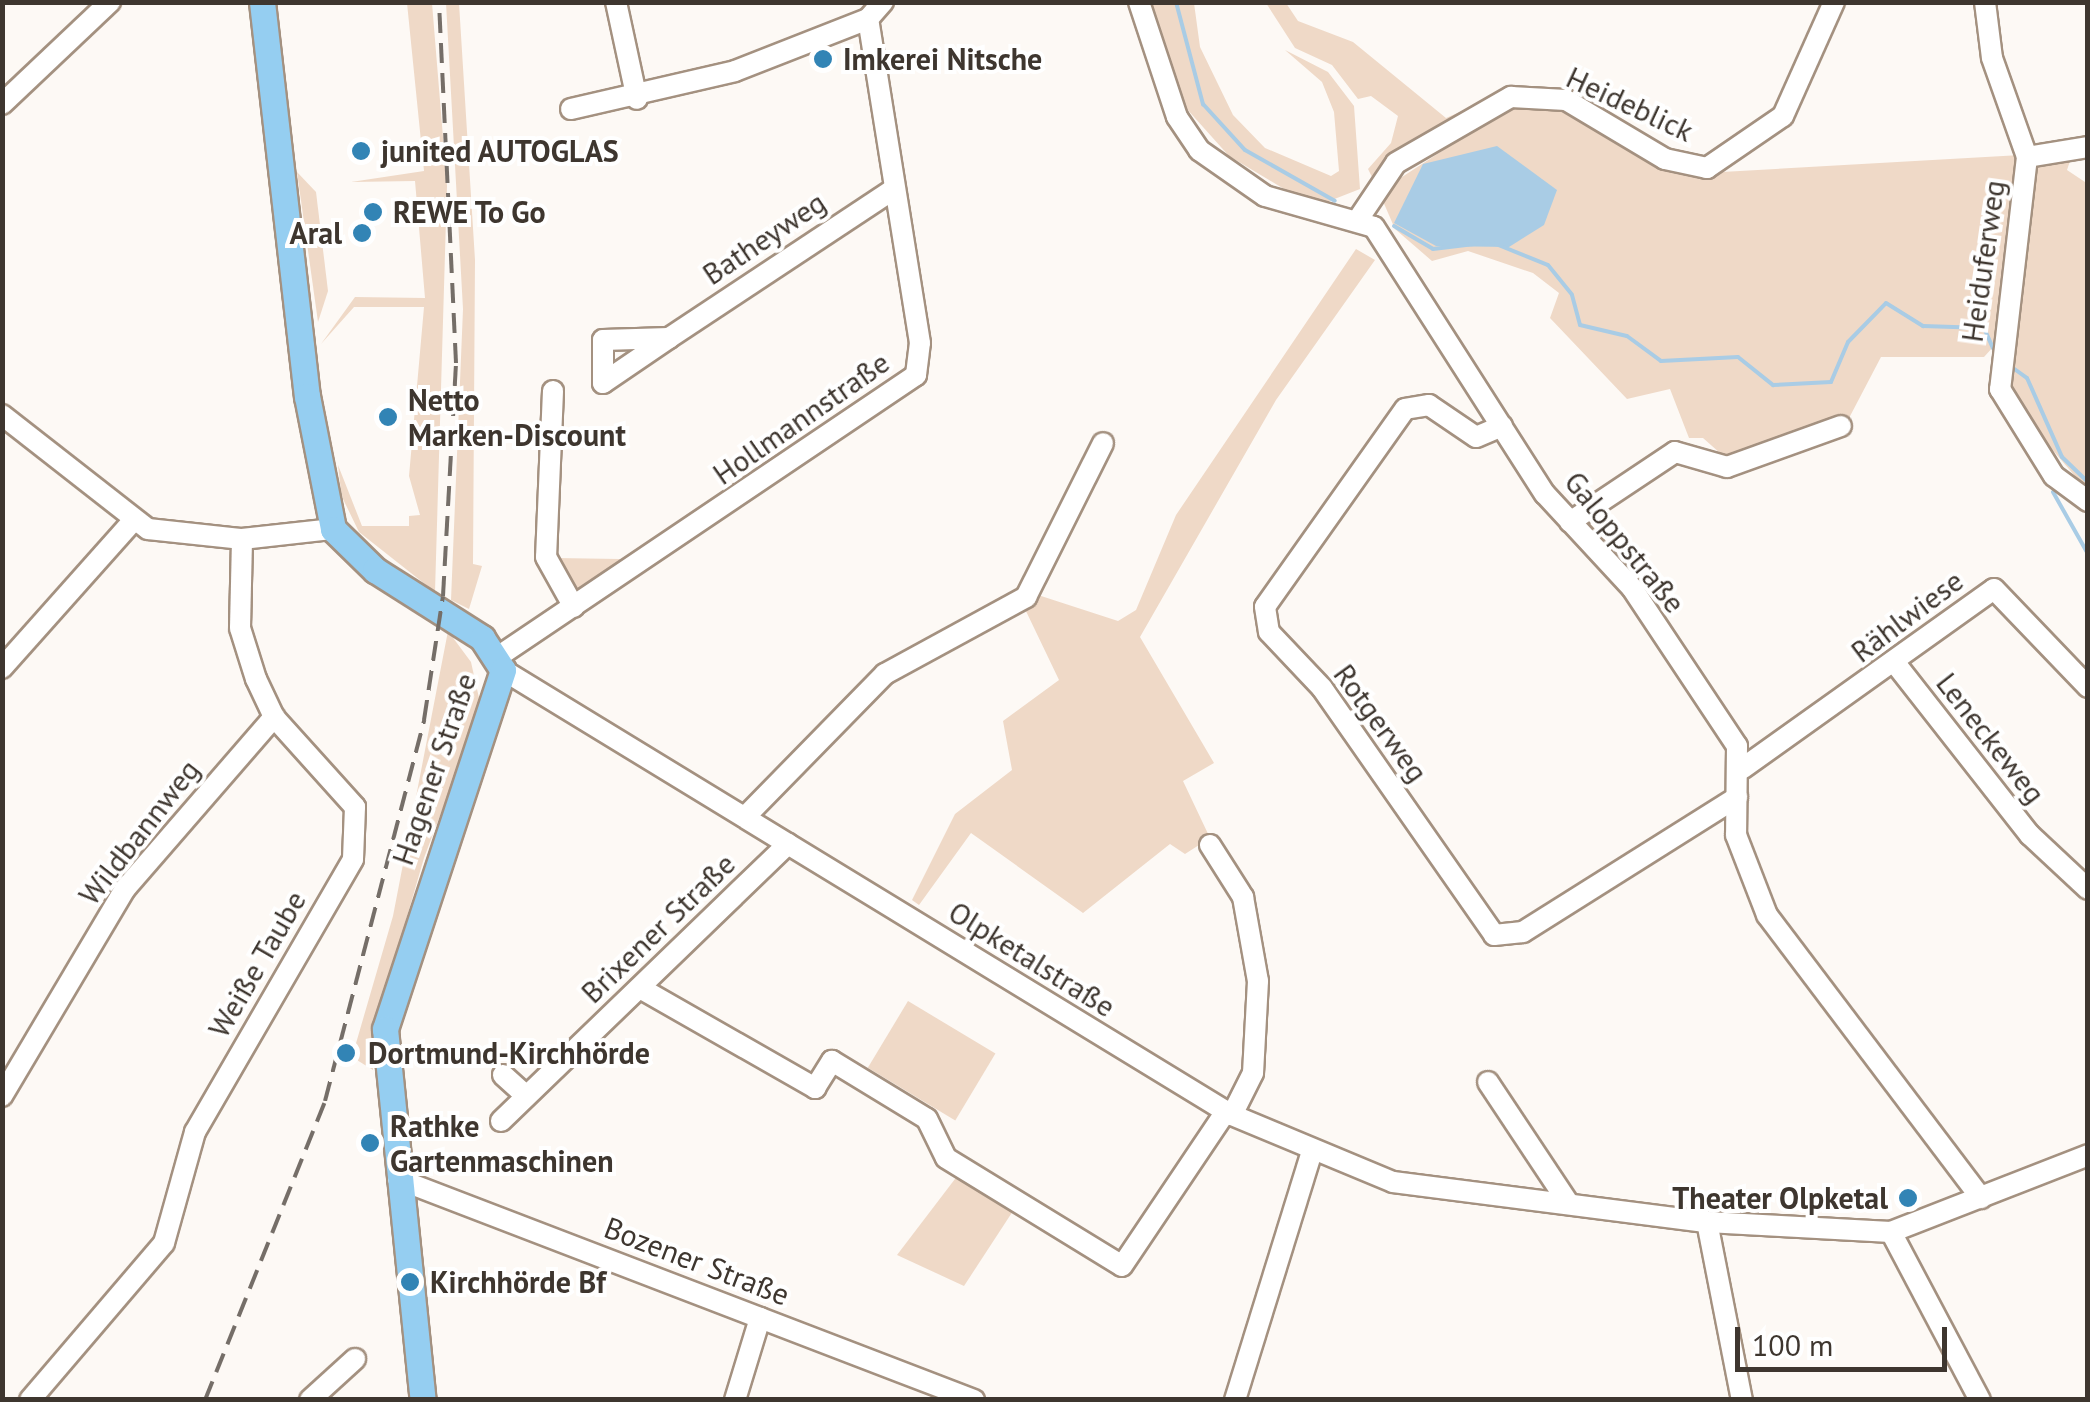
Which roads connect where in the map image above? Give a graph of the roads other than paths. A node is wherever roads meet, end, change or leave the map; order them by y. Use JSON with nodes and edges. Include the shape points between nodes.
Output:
{"nodes":[{"id":1,"x":110,"y":2,"type":"edge"},
{"id":2,"x":262,"y":2,"type":"edge"},
{"id":3,"x":616,"y":2,"type":"edge"},
{"id":4,"x":883,"y":2,"type":"edge"},
{"id":5,"x":1138,"y":2,"type":"edge"},
{"id":6,"x":1834,"y":2,"type":"edge"},
{"id":7,"x":1985,"y":2,"type":"edge"},
{"id":8,"x":868,"y":19,"type":"junction"},
{"id":9,"x":637,"y":99,"type":"junction"},
{"id":10,"x":2,"y":104,"type":"edge"},
{"id":11,"x":571,"y":110,"type":"dead end"},
{"id":12,"x":2088,"y":147,"type":"edge"},
{"id":13,"x":2028,"y":157,"type":"junction"},
{"id":14,"x":894,"y":189,"type":"junction"},
{"id":15,"x":1359,"y":218,"type":"junction"},
{"id":16,"x":669,"y":338,"type":"dead end"},
{"id":17,"x":553,"y":391,"type":"dead end"},
{"id":18,"x":2,"y":416,"type":"edge"},
{"id":19,"x":1502,"y":426,"type":"junction"},
{"id":20,"x":1841,"y":426,"type":"dead end"},
{"id":21,"x":1103,"y":443,"type":"dead end"},
{"id":22,"x":2088,"y":501,"type":"edge"},
{"id":23,"x":134,"y":521,"type":"junction"},
{"id":24,"x":1570,"y":522,"type":"junction"},
{"id":25,"x":333,"y":530,"type":"junction"},
{"id":26,"x":242,"y":539,"type":"junction"},
{"id":27,"x":574,"y":607,"type":"junction"},
{"id":28,"x":501,"y":663,"type":"junction"},
{"id":29,"x":1895,"y":663,"type":"junction"},
{"id":30,"x":2,"y":668,"type":"edge"},
{"id":31,"x":2088,"y":687,"type":"edge"},
{"id":32,"x":274,"y":716,"type":"junction"},
{"id":33,"x":1743,"y":768,"type":"junction"},
{"id":34,"x":1737,"y":797,"type":"junction"},
{"id":35,"x":744,"y":817,"type":"junction"},
{"id":36,"x":788,"y":844,"type":"junction"},
{"id":37,"x":1210,"y":845,"type":"dead end"},
{"id":38,"x":2088,"y":890,"type":"edge"},
{"id":39,"x":640,"y":988,"type":"junction"},
{"id":40,"x":504,"y":1075,"type":"dead end"},
{"id":41,"x":1488,"y":1082,"type":"dead end"},
{"id":42,"x":2,"y":1096,"type":"edge"},
{"id":43,"x":526,"y":1096,"type":"junction"},
{"id":44,"x":1229,"y":1113,"type":"junction"},
{"id":45,"x":501,"y":1121,"type":"dead end"},
{"id":46,"x":1311,"y":1155,"type":"junction"},
{"id":47,"x":2088,"y":1155,"type":"edge"},
{"id":48,"x":398,"y":1178,"type":"junction"},
{"id":49,"x":1981,"y":1198,"type":"junction"},
{"id":50,"x":1569,"y":1204,"type":"junction"},
{"id":51,"x":1707,"y":1222,"type":"junction"},
{"id":52,"x":1891,"y":1232,"type":"junction"},
{"id":53,"x":760,"y":1318,"type":"junction"},
{"id":54,"x":355,"y":1359,"type":"dead end"},
{"id":55,"x":30,"y":1400,"type":"edge"},
{"id":56,"x":310,"y":1400,"type":"edge"},
{"id":57,"x":423,"y":1400,"type":"edge"},
{"id":58,"x":735,"y":1400,"type":"edge"},
{"id":59,"x":974,"y":1400,"type":"edge"},
{"id":60,"x":1234,"y":1400,"type":"edge"},
{"id":61,"x":1742,"y":1400,"type":"edge"},
{"id":62,"x":1980,"y":1400,"type":"edge"}],
"edges":[{"from":1,"to":10,"type":"street"},
{"from":2,"to":25,"type":"main road","via":[[307,396]]},
{"from":3,"to":9,"type":"street"},
{"from":4,"to":8,"type":"street"},
{"from":5,"to":15,"type":"street","via":[[1176,117],[1199,150],[1265,196]]},
{"from":6,"to":15,"type":"street","name":"Heideblick","via":[[1783,116],[1707,168],[1665,159],[1566,100],[1511,97],[1396,163]]},
{"from":7,"to":13,"type":"street","name":"Heiduferweg","via":[[1992,58]]},
{"from":8,"to":9,"type":"street"},
{"from":8,"to":14,"type":"street","name":"Hollmannstraße"},
{"from":9,"to":11,"type":"street"},
{"from":12,"to":13,"type":"street"},
{"from":13,"to":22,"type":"street","name":"Heiduferweg","via":[[2001,349],[2006,410],[2054,476]]},
{"from":14,"to":16,"type":"street","name":"Batheyweg"},
{"from":14,"to":27,"type":"street","name":"Hollmannstraße","via":[[920,343],[916,375]]},
{"from":15,"to":19,"type":"street","name":"Galoppstraße","via":[[1384,239]]},
{"from":17,"to":27,"type":"street","via":[[546,557]]},
{"from":18,"to":23,"type":"street"},
{"from":19,"to":24,"type":"street","name":"Galoppstraße"},
{"from":19,"to":34,"type":"street","name":"Rotgerweg","via":[[1476,437],[1429,406],[1405,409],[1264,607],[1269,632],[1322,688],[1494,935],[1523,932]]},
{"from":20,"to":24,"type":"street","via":[[1727,467],[1675,452]]},
{"from":21,"to":35,"type":"street","via":[[1026,597],[885,674]]},
{"from":23,"to":26,"type":"street"},
{"from":23,"to":30,"type":"street"},
{"from":24,"to":33,"type":"street","name":"Galoppstraße","via":[[1632,588]]},
{"from":25,"to":26,"type":"street"},
{"from":25,"to":28,"type":"main road","name":"Hagener Straße"},
{"from":26,"to":32,"type":"street","name":"Weiße Taube","via":[[240,628]]},
{"from":27,"to":28,"type":"street","name":"Hollmannstraße"},
{"from":28,"to":35,"type":"street","name":"Olpketalstraße"},
{"from":28,"to":48,"type":"main road","name":"Hagener Straße","via":[[386,1028]]},
{"from":29,"to":31,"type":"street","name":"Rählwiese","via":[[1994,589]]},
{"from":29,"to":33,"type":"street","name":"Rählwiese"},
{"from":29,"to":38,"type":"street","name":"Leneckeweg","via":[[2030,835]]},
{"from":32,"to":42,"type":"street","name":"Wildbannweg","via":[[124,889]]},
{"from":32,"to":55,"type":"street","name":"Weiße Taube","via":[[344,785],[359,831],[353,859],[195,1132],[157,1254]]},
{"from":33,"to":34,"type":"street"},
{"from":34,"to":49,"type":"street","via":[[1739,849],[1767,915]]},
{"from":35,"to":36,"type":"street","name":"Olpketalstraße"},
{"from":36,"to":39,"type":"street","name":"Brixener Straße"},
{"from":36,"to":44,"type":"street","name":"Olpketalstraße"},
{"from":37,"to":44,"type":"street","via":[[1244,898],[1258,981],[1253,1073]]},
{"from":39,"to":43,"type":"street","name":"Brixener Straße"},
{"from":39,"to":44,"type":"street","via":[[815,1088],[832,1061],[927,1119],[946,1158],[1122,1266]]},
{"from":40,"to":43,"type":"street"},
{"from":41,"to":50,"type":"street"},
{"from":43,"to":45,"type":"street","name":"Brixener Straße"},
{"from":44,"to":46,"type":"street","name":"Olpketalstraße"},
{"from":46,"to":50,"type":"street","name":"Olpketalstraße","via":[[1393,1182]]},
{"from":46,"to":60,"type":"street"},
{"from":47,"to":49,"type":"street","name":"Olpketalstraße"},
{"from":48,"to":53,"type":"street","name":"Bozener Straße"},
{"from":48,"to":57,"type":"main road","name":"Hagener Straße"},
{"from":49,"to":52,"type":"street","name":"Olpketalstraße"},
{"from":50,"to":51,"type":"street","name":"Olpketalstraße"},
{"from":51,"to":52,"type":"street","name":"Olpketalstraße"},
{"from":51,"to":61,"type":"street"},
{"from":52,"to":62,"type":"street"},
{"from":53,"to":58,"type":"street"},
{"from":53,"to":59,"type":"street","name":"Bozener Straße"},
{"from":54,"to":56,"type":"street"}]}
